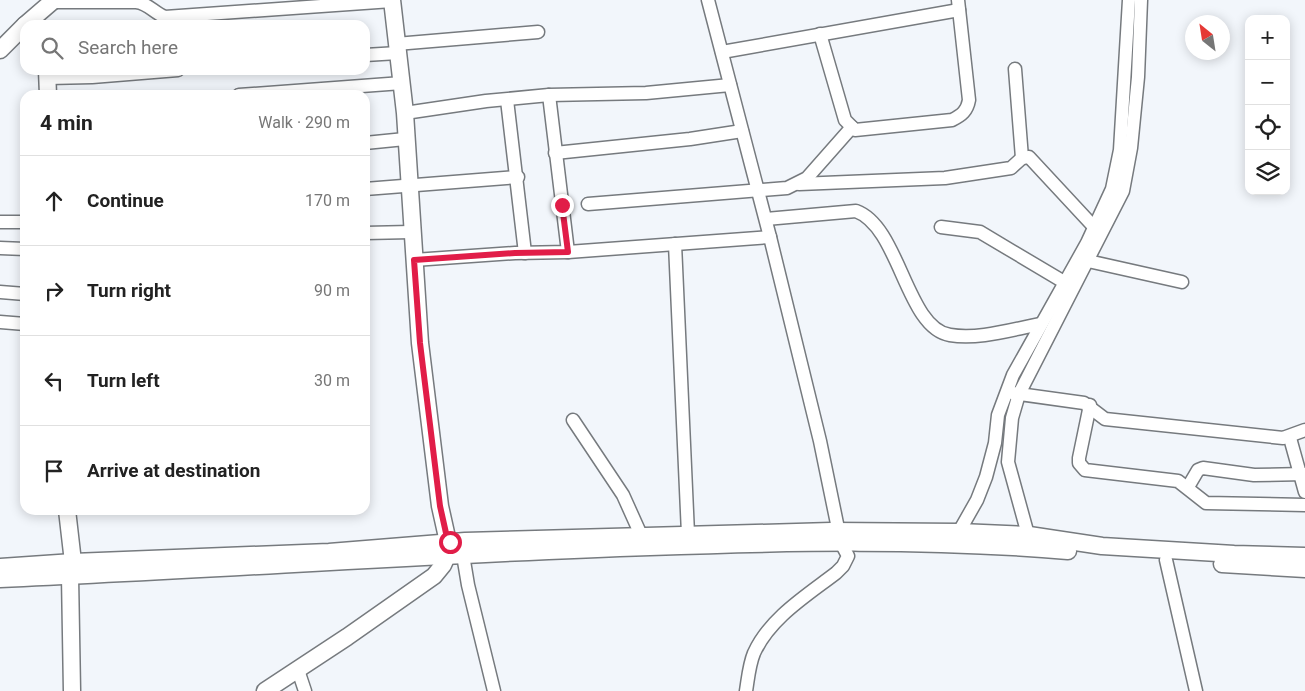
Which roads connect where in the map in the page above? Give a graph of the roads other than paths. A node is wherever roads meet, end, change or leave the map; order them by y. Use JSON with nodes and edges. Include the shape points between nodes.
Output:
{"nodes":[{"id":1,"x":392,"y":0,"type":"edge"},
{"id":2,"x":708,"y":0,"type":"edge"},
{"id":3,"x":1129,"y":0,"type":"edge"},
{"id":4,"x":1141,"y":0,"type":"edge"},
{"id":5,"x":959,"y":5,"type":"edge"},
{"id":6,"x":46,"y":7,"type":"edge"},
{"id":7,"x":31,"y":20,"type":"edge"},
{"id":8,"x":20,"y":30,"type":"edge"},
{"id":9,"x":538,"y":32,"type":"dead end"},
{"id":10,"x":820,"y":34,"type":"junction"},
{"id":11,"x":397,"y":48,"type":"junction"},
{"id":12,"x":0,"y":50,"type":"edge"},
{"id":13,"x":722,"y":52,"type":"junction"},
{"id":14,"x":370,"y":54,"type":"edge"},
{"id":15,"x":1015,"y":69,"type":"dead end"},
{"id":16,"x":47,"y":75,"type":"edge"},
{"id":17,"x":62,"y":75,"type":"edge"},
{"id":18,"x":117,"y":75,"type":"edge"},
{"id":19,"x":402,"y":83,"type":"junction"},
{"id":20,"x":730,"y":85,"type":"junction"},
{"id":21,"x":48,"y":90,"type":"edge"},
{"id":22,"x":307,"y":90,"type":"edge"},
{"id":23,"x":549,"y":95,"type":"junction"},
{"id":24,"x":507,"y":100,"type":"junction"},
{"id":25,"x":405,"y":113,"type":"junction"},
{"id":26,"x":852,"y":127,"type":"junction"},
{"id":27,"x":742,"y":131,"type":"junction"},
{"id":28,"x":405,"y":139,"type":"junction"},
{"id":29,"x":370,"y":142,"type":"edge"},
{"id":30,"x":555,"y":153,"type":"junction"},
{"id":31,"x":1022,"y":158,"type":"junction"},
{"id":32,"x":518,"y":176,"type":"junction"},
{"id":33,"x":410,"y":183,"type":"junction"},
{"id":34,"x":799,"y":184,"type":"junction"},
{"id":35,"x":370,"y":188,"type":"edge"},
{"id":36,"x":758,"y":191,"type":"junction"},
{"id":37,"x":588,"y":204,"type":"dead end"},
{"id":38,"x":766,"y":219,"type":"junction"},
{"id":39,"x":0,"y":222,"type":"edge"},
{"id":40,"x":20,"y":222,"type":"edge"},
{"id":41,"x":941,"y":227,"type":"dead end"},
{"id":42,"x":1094,"y":227,"type":"junction"},
{"id":43,"x":412,"y":232,"type":"junction"},
{"id":44,"x":370,"y":233,"type":"edge"},
{"id":45,"x":770,"y":237,"type":"junction"},
{"id":46,"x":675,"y":244,"type":"junction"},
{"id":47,"x":0,"y":248,"type":"edge"},
{"id":48,"x":20,"y":249,"type":"edge"},
{"id":49,"x":568,"y":252,"type":"junction"},
{"id":50,"x":525,"y":253,"type":"junction"},
{"id":51,"x":414,"y":260,"type":"junction"},
{"id":52,"x":1088,"y":261,"type":"junction"},
{"id":53,"x":1064,"y":282,"type":"junction"},
{"id":54,"x":1182,"y":282,"type":"dead end"},
{"id":55,"x":0,"y":292,"type":"edge"},
{"id":56,"x":20,"y":294,"type":"edge"},
{"id":57,"x":0,"y":322,"type":"edge"},
{"id":58,"x":20,"y":324,"type":"edge"},
{"id":59,"x":1041,"y":324,"type":"junction"},
{"id":60,"x":1013,"y":393,"type":"junction"},
{"id":61,"x":1090,"y":405,"type":"junction"},
{"id":62,"x":573,"y":420,"type":"dead end"},
{"id":63,"x":1305,"y":430,"type":"edge"},
{"id":64,"x":1290,"y":438,"type":"junction"},
{"id":65,"x":1302,"y":474,"type":"edge"},
{"id":66,"x":1188,"y":487,"type":"junction"},
{"id":67,"x":1305,"y":492,"type":"edge"},
{"id":68,"x":1305,"y":505,"type":"edge"},
{"id":69,"x":67,"y":515,"type":"edge"},
{"id":70,"x":688,"y":534,"type":"junction"},
{"id":71,"x":641,"y":535,"type":"junction"},
{"id":72,"x":840,"y":537,"type":"junction"},
{"id":73,"x":956,"y":538,"type":"junction"},
{"id":74,"x":1030,"y":542,"type":"junction"},
{"id":75,"x":453,"y":551,"type":"junction"},
{"id":76,"x":1305,"y":556,"type":"edge"},
{"id":77,"x":1166,"y":560,"type":"junction"},
{"id":78,"x":0,"y":567,"type":"edge"},
{"id":79,"x":71,"y":569,"type":"junction"},
{"id":80,"x":1305,"y":569,"type":"edge"},
{"id":81,"x":0,"y":579,"type":"edge"},
{"id":82,"x":298,"y":670,"type":"junction"},
{"id":83,"x":72,"y":691,"type":"edge"},
{"id":84,"x":265,"y":691,"type":"edge"},
{"id":85,"x":305,"y":691,"type":"edge"},
{"id":86,"x":494,"y":691,"type":"edge"},
{"id":87,"x":746,"y":691,"type":"edge"},
{"id":88,"x":1196,"y":691,"type":"edge"}],
"edges":[{"from":1,"to":6,"type":"street","via":[[165,17],[144,3],[136,2]]},
{"from":1,"to":11,"type":"street"},
{"from":2,"to":13,"type":"street"},
{"from":3,"to":42,"type":"street","via":[[1120,150],[1112,189]]},
{"from":4,"to":52,"type":"street","via":[[1138,77],[1128,170],[1123,191]]},
{"from":5,"to":10,"type":"street"},
{"from":5,"to":26,"type":"street","via":[[970,100],[962,116],[952,120],[860,131]]},
{"from":6,"to":7,"type":"street"},
{"from":8,"to":12,"type":"street"},
{"from":9,"to":11,"type":"street"},
{"from":10,"to":13,"type":"street"},
{"from":10,"to":26,"type":"street","via":[[846,120]]},
{"from":11,"to":14,"type":"street"},
{"from":11,"to":19,"type":"street"},
{"from":13,"to":20,"type":"street"},
{"from":15,"to":31,"type":"street"},
{"from":16,"to":21,"type":"street"},
{"from":17,"to":18,"type":"street"},
{"from":19,"to":22,"type":"street"},
{"from":19,"to":25,"type":"street"},
{"from":20,"to":23,"type":"street","via":[[646,93]]},
{"from":20,"to":27,"type":"street"},
{"from":23,"to":24,"type":"street"},
{"from":23,"to":30,"type":"street"},
{"from":24,"to":25,"type":"street"},
{"from":24,"to":32,"type":"street"},
{"from":25,"to":28,"type":"street"},
{"from":26,"to":34,"type":"street"},
{"from":27,"to":30,"type":"street"},
{"from":27,"to":36,"type":"street"},
{"from":28,"to":29,"type":"street"},
{"from":28,"to":33,"type":"street"},
{"from":30,"to":49,"type":"street"},
{"from":31,"to":34,"type":"street","via":[[1011,168],[945,178]]},
{"from":31,"to":42,"type":"street","via":[[1033,160]]},
{"from":32,"to":33,"type":"street"},
{"from":32,"to":50,"type":"street"},
{"from":33,"to":35,"type":"street"},
{"from":33,"to":43,"type":"street"},
{"from":34,"to":36,"type":"street"},
{"from":36,"to":37,"type":"street"},
{"from":36,"to":38,"type":"street"},
{"from":38,"to":45,"type":"street"},
{"from":38,"to":59,"type":"street","via":[[863,213],[882,233],[918,306],[943,334],[973,336]]},
{"from":39,"to":40,"type":"street"},
{"from":41,"to":53,"type":"street","via":[[980,232]]},
{"from":42,"to":53,"type":"street"},
{"from":43,"to":44,"type":"street"},
{"from":43,"to":51,"type":"street"},
{"from":45,"to":46,"type":"street"},
{"from":45,"to":72,"type":"street"},
{"from":46,"to":49,"type":"street"},
{"from":46,"to":70,"type":"street"},
{"from":47,"to":48,"type":"street"},
{"from":49,"to":50,"type":"street"},
{"from":50,"to":51,"type":"street"},
{"from":51,"to":75,"type":"street","via":[[420,343],[440,506]]},
{"from":52,"to":54,"type":"street"},
{"from":52,"to":60,"type":"street"},
{"from":53,"to":59,"type":"street"},
{"from":55,"to":56,"type":"street"},
{"from":57,"to":58,"type":"street"},
{"from":59,"to":60,"type":"street","via":[[1013,375]]},
{"from":60,"to":61,"type":"street"},
{"from":60,"to":73,"type":"street","via":[[998,415],[986,477]]},
{"from":60,"to":74,"type":"street","via":[[1008,462]]},
{"from":61,"to":64,"type":"street","via":[[1106,419]]},
{"from":61,"to":66,"type":"street","via":[[1079,458],[1081,467],[1178,481]]},
{"from":62,"to":71,"type":"street","via":[[623,495]]},
{"from":63,"to":64,"type":"street"},
{"from":64,"to":65,"type":"street"},
{"from":65,"to":66,"type":"street","via":[[1254,475],[1203,468],[1198,470]]},
{"from":65,"to":67,"type":"street"},
{"from":66,"to":68,"type":"street","via":[[1199,500],[1206,502]]},
{"from":69,"to":79,"type":"street"},
{"from":70,"to":71,"type":"street"},
{"from":70,"to":72,"type":"street"},
{"from":71,"to":75,"type":"street"},
{"from":72,"to":73,"type":"street"},
{"from":72,"to":75,"type":"street","via":[[706,545]]},
{"from":72,"to":87,"type":"street","via":[[848,556],[843,566],[782,616],[763,638],[754,655]]},
{"from":73,"to":74,"type":"street"},
{"from":74,"to":76,"type":"street"},
{"from":74,"to":77,"type":"street"},
{"from":75,"to":79,"type":"street","via":[[329,552]]},
{"from":75,"to":82,"type":"street","via":[[434,576]]},
{"from":75,"to":86,"type":"street","via":[[468,585]]},
{"from":77,"to":80,"type":"street"},
{"from":77,"to":88,"type":"street"},
{"from":78,"to":79,"type":"street"},
{"from":79,"to":81,"type":"street"},
{"from":79,"to":83,"type":"street"},
{"from":82,"to":84,"type":"street"},
{"from":82,"to":85,"type":"street"}]}
